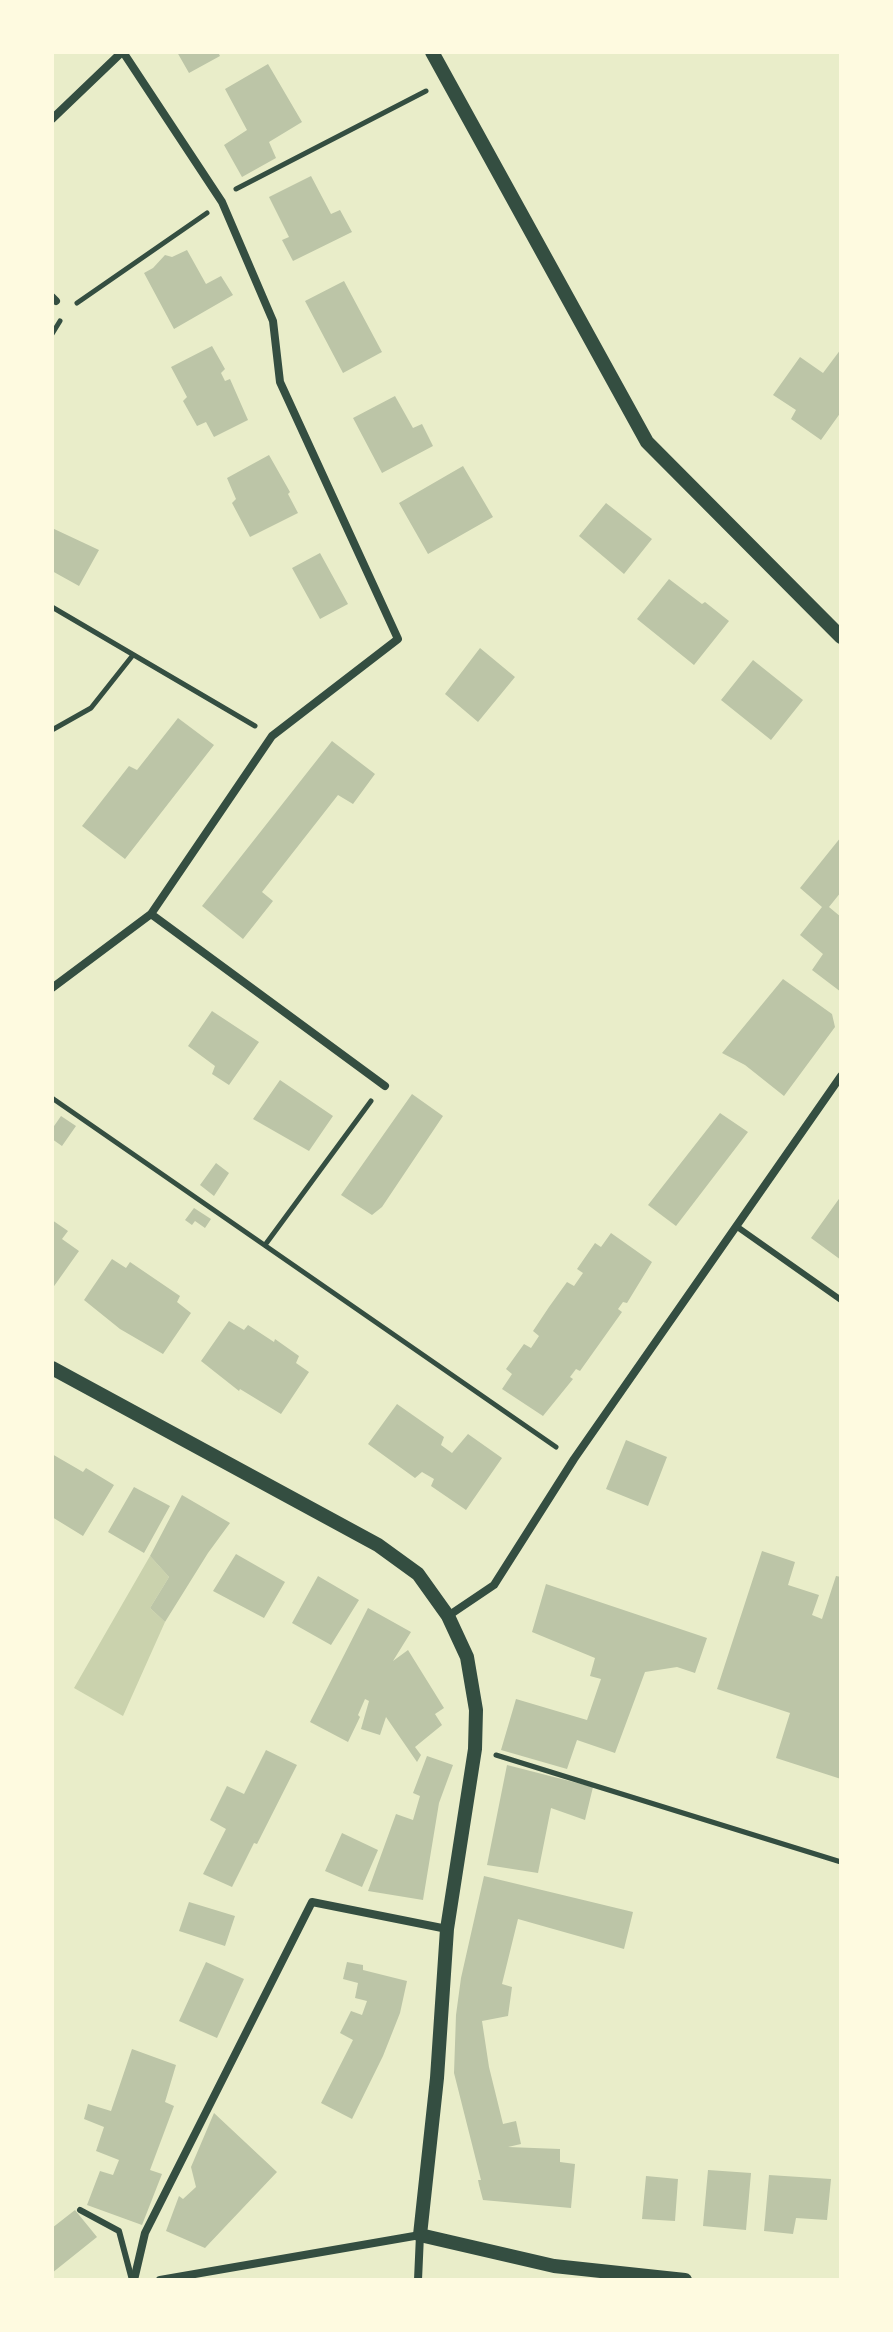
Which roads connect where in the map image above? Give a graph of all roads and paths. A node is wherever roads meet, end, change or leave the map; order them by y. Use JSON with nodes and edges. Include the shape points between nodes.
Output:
{"nodes":[{"id":1,"x":122,"y":52,"type":"edge"},
{"id":2,"x":432,"y":52,"type":"edge"},
{"id":3,"x":447,"y":81,"type":"junction"},
{"id":4,"x":52,"y":119,"type":"edge"},
{"id":5,"x":222,"y":202,"type":"junction"},
{"id":6,"x":52,"y":334,"type":"edge"},
{"id":7,"x":52,"y":607,"type":"edge"},
{"id":8,"x":841,"y":637,"type":"edge"},
{"id":9,"x":133,"y":655,"type":"junction"},
{"id":10,"x":52,"y":730,"type":"edge"},
{"id":11,"x":272,"y":736,"type":"junction"},
{"id":12,"x":151,"y":914,"type":"junction"},
{"id":13,"x":52,"y":988,"type":"edge"},
{"id":14,"x":841,"y":1076,"type":"edge"},
{"id":15,"x":385,"y":1086,"type":"joint"},
{"id":16,"x":52,"y":1098,"type":"edge"},
{"id":17,"x":736,"y":1226,"type":"junction"},
{"id":18,"x":265,"y":1245,"type":"junction"},
{"id":19,"x":841,"y":1300,"type":"edge"},
{"id":20,"x":52,"y":1368,"type":"edge"},
{"id":21,"x":574,"y":1459,"type":"junction"},
{"id":22,"x":448,"y":1616,"type":"junction"},
{"id":23,"x":475,"y":1749,"type":"junction"},
{"id":24,"x":841,"y":1862,"type":"edge"},
{"id":25,"x":447,"y":1929,"type":"junction"},
{"id":26,"x":80,"y":2210,"type":"dead end"},
{"id":27,"x":420,"y":2235,"type":"junction"},
{"id":28,"x":133,"y":2280,"type":"edge"},
{"id":29,"x":160,"y":2280,"type":"edge"},
{"id":30,"x":418,"y":2280,"type":"edge"},
{"id":31,"x":685,"y":2280,"type":"edge"}],
"edges":[{"from":1,"to":4,"type":"street"},
{"from":1,"to":5,"type":"street"},
{"from":2,"to":3,"type":"street"},
{"from":3,"to":5,"type":"path","via":[[240,186]]},
{"from":3,"to":8,"type":"street","via":[[647,442]]},
{"from":5,"to":6,"type":"path","via":[[66,310]]},
{"from":5,"to":11,"type":"street","via":[[273,321],[280,382],[398,639]]},
{"from":7,"to":9,"type":"path"},
{"from":9,"to":10,"type":"path","via":[[91,708]]},
{"from":9,"to":11,"type":"path"},
{"from":11,"to":12,"type":"street"},
{"from":12,"to":13,"type":"street"},
{"from":12,"to":15,"type":"street"},
{"from":14,"to":17,"type":"street"},
{"from":15,"to":18,"type":"path"},
{"from":16,"to":18,"type":"path"},
{"from":17,"to":19,"type":"lane"},
{"from":17,"to":21,"type":"street"},
{"from":18,"to":21,"type":"path"},
{"from":20,"to":22,"type":"street","via":[[378,1545],[418,1574]]},
{"from":21,"to":22,"type":"street","via":[[494,1585]]},
{"from":22,"to":23,"type":"street","via":[[467,1657],[476,1710]]},
{"from":23,"to":24,"type":"path"},
{"from":23,"to":25,"type":"street"},
{"from":25,"to":27,"type":"street"},
{"from":25,"to":28,"type":"street","via":[[312,1902],[145,2233]]},
{"from":26,"to":28,"type":"lane","via":[[119,2231]]},
{"from":27,"to":29,"type":"street"},
{"from":27,"to":30,"type":"street"},
{"from":27,"to":31,"type":"street","via":[[554,2266]]}]}
